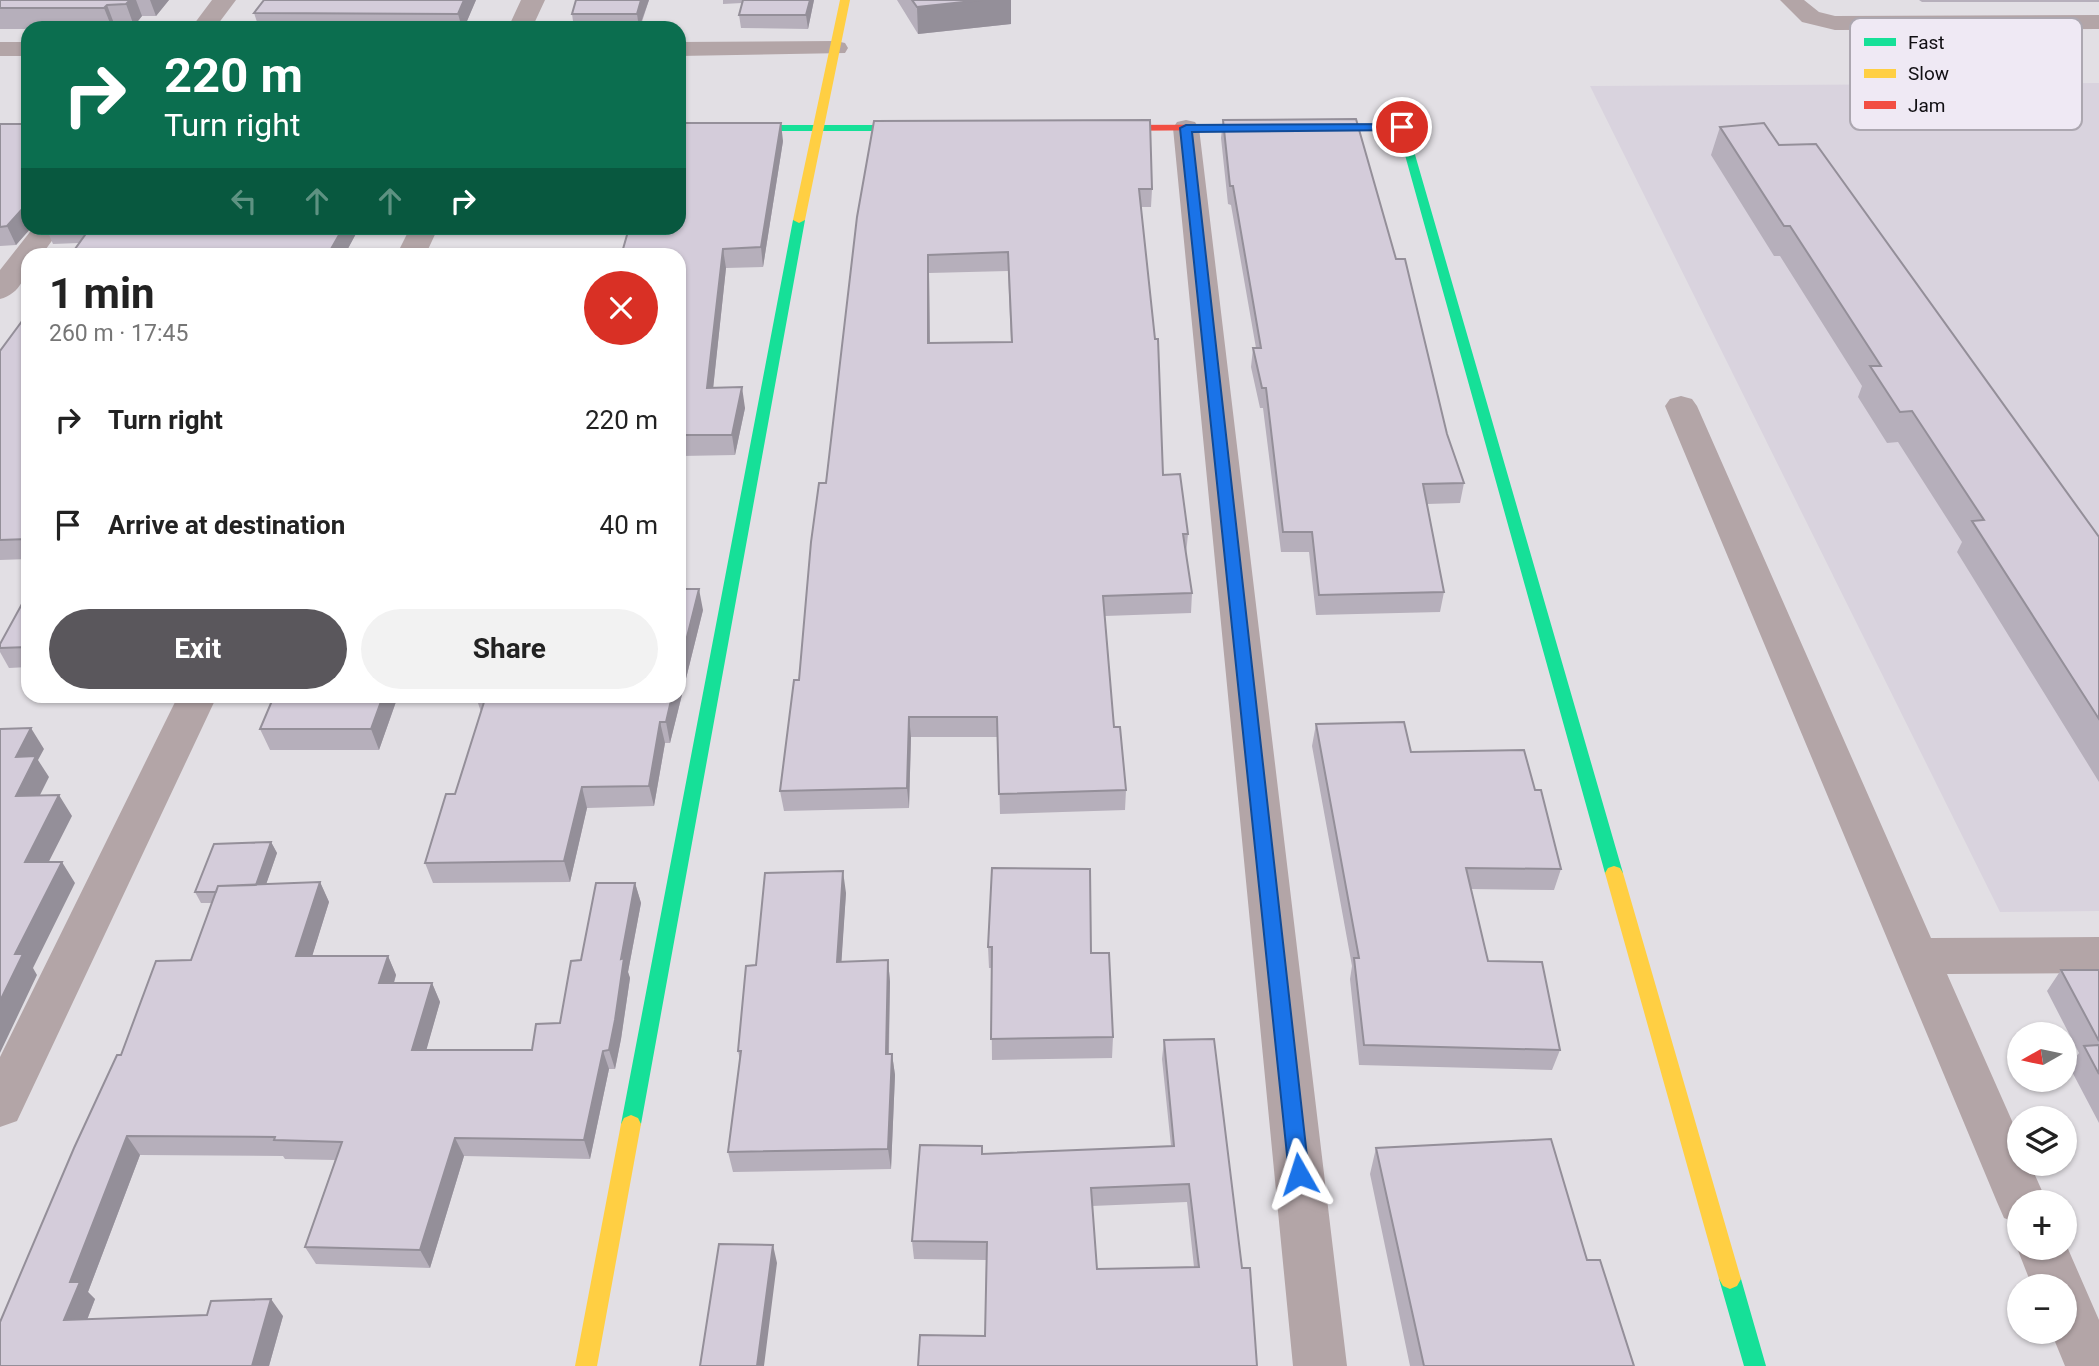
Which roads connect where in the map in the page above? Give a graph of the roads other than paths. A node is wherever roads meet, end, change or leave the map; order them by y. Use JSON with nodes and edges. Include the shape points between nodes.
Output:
{"nodes":[{"id":1,"x":224,"y":0,"type":"edge"},
{"id":2,"x":533,"y":0,"type":"edge"},
{"id":3,"x":845,"y":0,"type":"edge"},
{"id":4,"x":1792,"y":0,"type":"edge"},
{"id":5,"x":208,"y":21,"type":"edge"},
{"id":6,"x":523,"y":21,"type":"edge"},
{"id":7,"x":1850,"y":23,"type":"edge"},
{"id":8,"x":686,"y":48,"type":"edge"},
{"id":9,"x":836,"y":48,"type":"junction"},
{"id":10,"x":0,"y":49,"type":"edge"},
{"id":11,"x":21,"y":49,"type":"edge"},
{"id":12,"x":686,"y":128,"type":"edge"},
{"id":13,"x":816,"y":128,"type":"junction"},
{"id":14,"x":939,"y":128,"type":"edge"},
{"id":15,"x":1076,"y":128,"type":"edge"},
{"id":16,"x":1186,"y":128,"type":"junction"},
{"id":17,"x":21,"y":262,"type":"edge"},
{"id":18,"x":0,"y":290,"type":"edge"},
{"id":19,"x":1681,"y":406,"type":"dead end"},
{"id":20,"x":195,"y":703,"type":"edge"},
{"id":21,"x":2099,"y":955,"type":"edge"},
{"id":22,"x":1917,"y":956,"type":"junction"},
{"id":23,"x":0,"y":1106,"type":"edge"},
{"id":24,"x":2017,"y":1190,"type":"edge"},
{"id":25,"x":2077,"y":1331,"type":"edge"},
{"id":26,"x":586,"y":1366,"type":"edge"},
{"id":27,"x":1320,"y":1366,"type":"edge"},
{"id":28,"x":1755,"y":1366,"type":"edge"},
{"id":29,"x":2092,"y":1366,"type":"edge"}],
"edges":[{"from":1,"to":5,"type":"street"},
{"from":2,"to":6,"type":"street"},
{"from":3,"to":9,"type":"street"},
{"from":4,"to":7,"type":"street","via":[[1801,13],[1814,20]]},
{"from":8,"to":9,"type":"street"},
{"from":9,"to":13,"type":"street"},
{"from":10,"to":11,"type":"street"},
{"from":12,"to":13,"type":"street"},
{"from":13,"to":14,"type":"street"},
{"from":13,"to":26,"type":"street"},
{"from":15,"to":16,"type":"street"},
{"from":16,"to":27,"type":"street"},
{"from":16,"to":28,"type":"street","via":[[1402,127]]},
{"from":17,"to":18,"type":"street"},
{"from":19,"to":22,"type":"street"},
{"from":20,"to":23,"type":"street"},
{"from":21,"to":22,"type":"street"},
{"from":22,"to":24,"type":"street"},
{"from":25,"to":29,"type":"street"}]}
